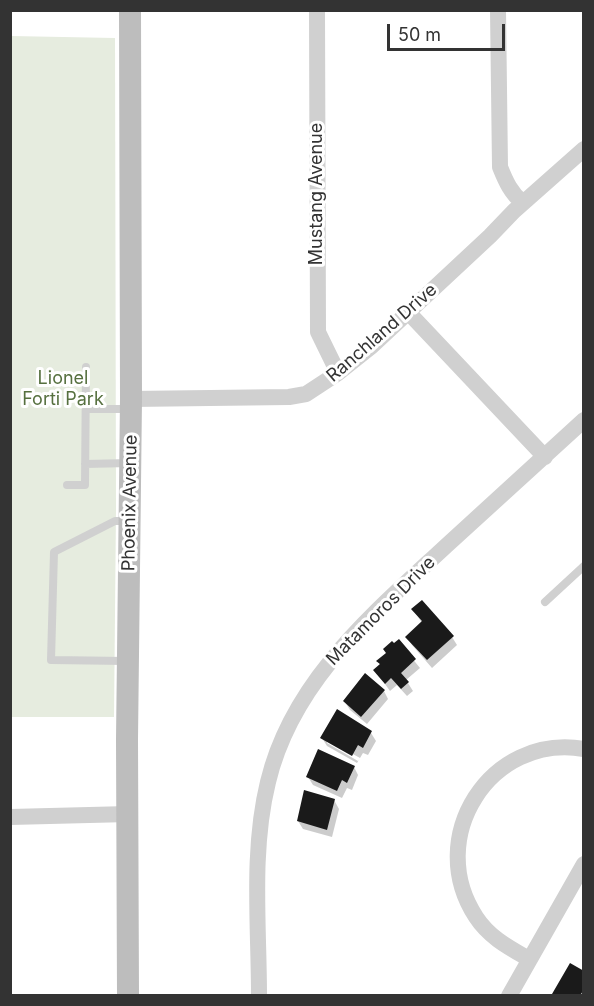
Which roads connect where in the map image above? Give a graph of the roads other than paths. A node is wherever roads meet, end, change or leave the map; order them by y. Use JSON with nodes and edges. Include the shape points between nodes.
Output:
{"nodes":[{"id":1,"x":130,"y":10,"type":"edge"},
{"id":2,"x":317,"y":10,"type":"edge"},
{"id":3,"x":498,"y":10,"type":"edge"},
{"id":4,"x":584,"y":149,"type":"edge"},
{"id":5,"x":523,"y":203,"type":"junction"},
{"id":6,"x":408,"y":312,"type":"junction"},
{"id":7,"x":86,"y":367,"type":"dead end"},
{"id":8,"x":338,"y":373,"type":"junction"},
{"id":9,"x":131,"y":404,"type":"junction"},
{"id":10,"x":86,"y":409,"type":"junction"},
{"id":11,"x":584,"y":420,"type":"edge"},
{"id":12,"x":544,"y":457,"type":"junction"},
{"id":13,"x":130,"y":463,"type":"junction"},
{"id":14,"x":85,"y":464,"type":"junction"},
{"id":15,"x":67,"y":485,"type":"dead end"},
{"id":16,"x":129,"y":521,"type":"junction"},
{"id":17,"x":584,"y":566,"type":"edge"},
{"id":18,"x":545,"y":602,"type":"dead end"},
{"id":19,"x":128,"y":661,"type":"junction"},
{"id":20,"x":584,"y":749,"type":"edge"},
{"id":21,"x":129,"y":814,"type":"junction"},
{"id":22,"x":10,"y":817,"type":"edge"},
{"id":23,"x":584,"y":864,"type":"edge"},
{"id":24,"x":529,"y":959,"type":"junction"},
{"id":25,"x":128,"y":996,"type":"edge"},
{"id":26,"x":259,"y":996,"type":"edge"},
{"id":27,"x":509,"y":996,"type":"edge"}],
"edges":[{"from":1,"to":9,"type":"street","name":"Phoenix Avenue"},
{"from":2,"to":8,"type":"street","name":"Mustang Avenue","via":[[318,332]]},
{"from":3,"to":5,"type":"street","via":[[500,167],[506,183]]},
{"from":4,"to":5,"type":"street","name":"Ranchland Drive"},
{"from":5,"to":6,"type":"street","name":"Ranchland Drive"},
{"from":6,"to":8,"type":"street","name":"Ranchland Drive"},
{"from":6,"to":12,"type":"street"},
{"from":7,"to":10,"type":"lane"},
{"from":8,"to":9,"type":"street","name":"Ranchland Drive","via":[[302,395]]},
{"from":9,"to":10,"type":"lane"},
{"from":9,"to":13,"type":"street","name":"Phoenix Avenue"},
{"from":10,"to":14,"type":"lane"},
{"from":11,"to":12,"type":"street","name":"Matamoros Drive"},
{"from":12,"to":26,"type":"street","name":"Matamoros Drive","via":[[337,652],[299,705],[277,753],[261,815]]},
{"from":13,"to":14,"type":"lane"},
{"from":13,"to":16,"type":"street","name":"Phoenix Avenue"},
{"from":14,"to":15,"type":"lane","via":[[85,485]]},
{"from":16,"to":19,"type":"street","name":"Phoenix Avenue"},
{"from":16,"to":19,"type":"lane","via":[[115,521],[54,552],[51,660]]},
{"from":17,"to":18,"type":"lane"},
{"from":19,"to":21,"type":"street","name":"Phoenix Avenue"},
{"from":20,"to":24,"type":"street","via":[[536,751],[505,766],[477,793],[460,831],[458,866],[467,903],[490,934]]},
{"from":21,"to":22,"type":"street"},
{"from":21,"to":25,"type":"street","name":"Phoenix Avenue"},
{"from":23,"to":24,"type":"street"},
{"from":24,"to":27,"type":"street"}]}
